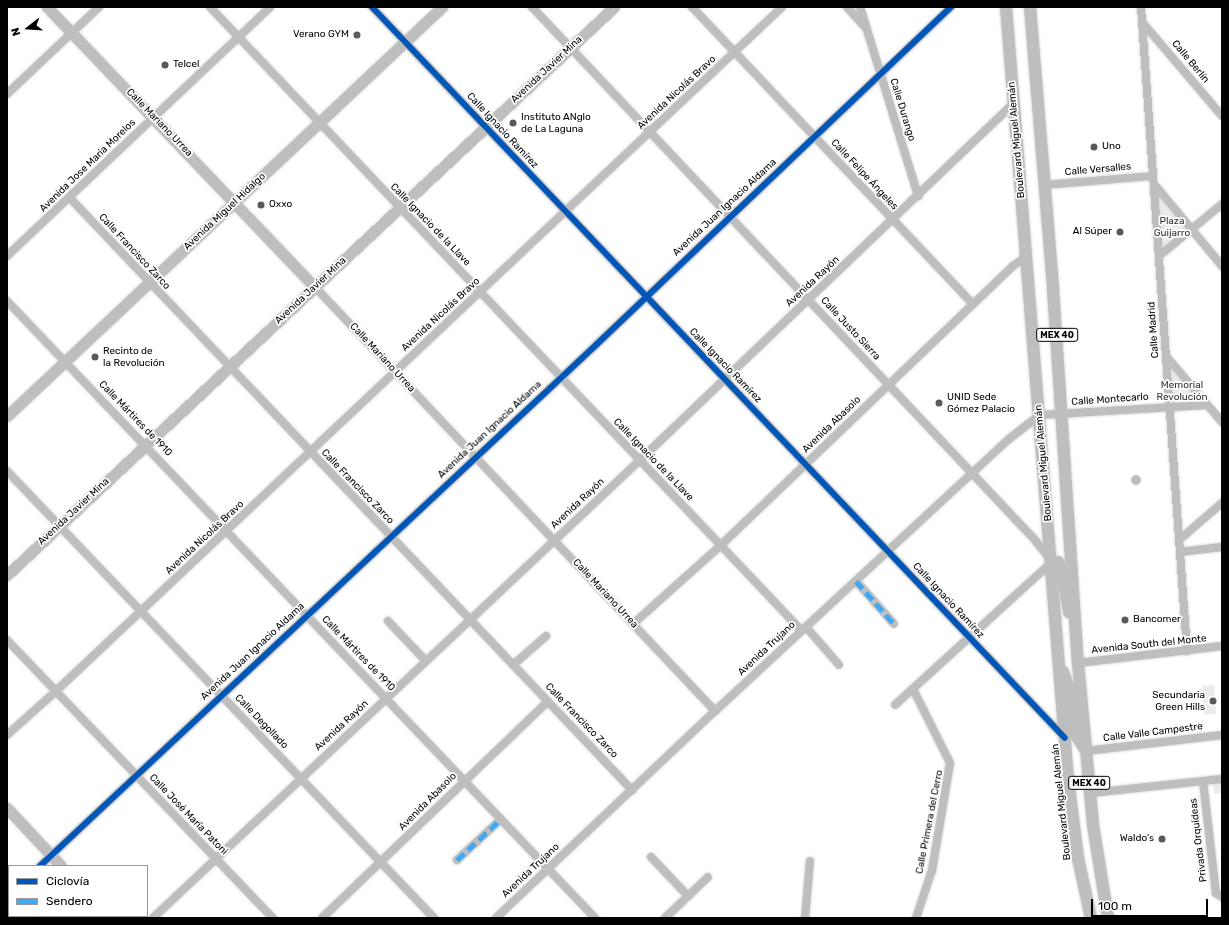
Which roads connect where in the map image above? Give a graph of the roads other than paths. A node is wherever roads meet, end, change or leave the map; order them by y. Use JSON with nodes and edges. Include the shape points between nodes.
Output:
{"nodes":[{"id":1,"x":47,"y":7,"type":"edge"},
{"id":2,"x":100,"y":7,"type":"edge"},
{"id":3,"x":210,"y":7,"type":"edge"},
{"id":4,"x":270,"y":7,"type":"edge"},
{"id":5,"x":372,"y":7,"type":"edge"},
{"id":6,"x":442,"y":7,"type":"edge"},
{"id":7,"x":532,"y":7,"type":"edge"},
{"id":8,"x":614,"y":7,"type":"edge"},
{"id":9,"x":692,"y":7,"type":"edge"},
{"id":10,"x":782,"y":7,"type":"edge"},
{"id":11,"x":847,"y":7,"type":"edge"},
{"id":12,"x":860,"y":7,"type":"edge"},
{"id":13,"x":951,"y":7,"type":"edge"},
{"id":14,"x":1006,"y":7,"type":"edge"},
{"id":15,"x":1030,"y":7,"type":"edge"},
{"id":16,"x":1141,"y":7,"type":"edge"},
{"id":17,"x":1142,"y":22,"type":"junction"},
{"id":18,"x":867,"y":29,"type":"junction"},
{"id":19,"x":72,"y":33,"type":"junction"},
{"id":20,"x":238,"y":37,"type":"junction"},
{"id":21,"x":405,"y":42,"type":"junction"},
{"id":22,"x":571,"y":48,"type":"junction"},
{"id":23,"x":735,"y":52,"type":"junction"},
{"id":24,"x":881,"y":75,"type":"junction"},
{"id":25,"x":7,"y":94,"type":"edge"},
{"id":26,"x":1014,"y":103,"type":"junction"},
{"id":27,"x":1222,"y":116,"type":"edge"},
{"id":28,"x":153,"y":118,"type":"junction"},
{"id":29,"x":320,"y":123,"type":"junction"},
{"id":30,"x":485,"y":128,"type":"junction"},
{"id":31,"x":650,"y":132,"type":"junction"},
{"id":32,"x":815,"y":137,"type":"junction"},
{"id":33,"x":1153,"y":180,"type":"junction"},
{"id":34,"x":1045,"y":185,"type":"junction"},
{"id":35,"x":918,"y":196,"type":"junction"},
{"id":36,"x":69,"y":197,"type":"junction"},
{"id":37,"x":235,"y":203,"type":"junction"},
{"id":38,"x":1222,"y":204,"type":"edge"},
{"id":39,"x":400,"y":208,"type":"junction"},
{"id":40,"x":565,"y":212,"type":"junction"},
{"id":41,"x":731,"y":217,"type":"junction"},
{"id":42,"x":893,"y":220,"type":"junction"},
{"id":43,"x":1192,"y":229,"type":"junction"},
{"id":44,"x":7,"y":256,"type":"edge"},
{"id":45,"x":1027,"y":256,"type":"junction"},
{"id":46,"x":1159,"y":256,"type":"junction"},
{"id":47,"x":1222,"y":266,"type":"edge"},
{"id":48,"x":150,"y":284,"type":"junction"},
{"id":49,"x":315,"y":287,"type":"junction"},
{"id":50,"x":480,"y":292,"type":"junction"},
{"id":51,"x":646,"y":297,"type":"junction"},
{"id":52,"x":808,"y":300,"type":"junction"},
{"id":53,"x":7,"y":301,"type":"edge"},
{"id":54,"x":973,"y":304,"type":"junction"},
{"id":55,"x":1166,"y":356,"type":"junction"},
{"id":56,"x":65,"y":361,"type":"junction"},
{"id":57,"x":229,"y":367,"type":"junction"},
{"id":58,"x":395,"y":372,"type":"junction"},
{"id":59,"x":561,"y":377,"type":"junction"},
{"id":60,"x":725,"y":379,"type":"junction"},
{"id":61,"x":889,"y":385,"type":"junction"},
{"id":62,"x":1207,"y":405,"type":"junction"},
{"id":63,"x":1170,"y":406,"type":"junction"},
{"id":64,"x":1062,"y":414,"type":"junction"},
{"id":65,"x":1040,"y":415,"type":"junction"},
{"id":66,"x":7,"y":416,"type":"edge"},
{"id":67,"x":1222,"y":422,"type":"edge"},
{"id":68,"x":146,"y":445,"type":"junction"},
{"id":69,"x":310,"y":452,"type":"junction"},
{"id":70,"x":476,"y":457,"type":"junction"},
{"id":71,"x":640,"y":460,"type":"junction"},
{"id":72,"x":805,"y":464,"type":"junction"},
{"id":73,"x":7,"y":471,"type":"edge"},
{"id":74,"x":972,"y":473,"type":"junction"},
{"id":75,"x":1222,"y":503,"type":"edge"},
{"id":76,"x":60,"y":526,"type":"junction"},
{"id":77,"x":227,"y":531,"type":"junction"},
{"id":78,"x":391,"y":537,"type":"junction"},
{"id":79,"x":554,"y":540,"type":"junction"},
{"id":80,"x":1179,"y":540,"type":"junction"},
{"id":81,"x":721,"y":545,"type":"junction"},
{"id":82,"x":1222,"y":547,"type":"edge"},
{"id":83,"x":888,"y":551,"type":"junction"},
{"id":84,"x":1180,"y":552,"type":"junction"},
{"id":85,"x":1052,"y":562,"type":"junction"},
{"id":86,"x":7,"y":575,"type":"edge"},
{"id":87,"x":856,"y":581,"type":"junction"},
{"id":88,"x":141,"y":612,"type":"junction"},
{"id":89,"x":307,"y":615,"type":"junction"},
{"id":90,"x":388,"y":620,"type":"dead end"},
{"id":91,"x":470,"y":620,"type":"junction"},
{"id":92,"x":1075,"y":622,"type":"junction"},
{"id":93,"x":633,"y":624,"type":"junction"},
{"id":94,"x":894,"y":624,"type":"dead end"},
{"id":95,"x":804,"y":629,"type":"junction"},
{"id":96,"x":546,"y":636,"type":"dead end"},
{"id":97,"x":970,"y":638,"type":"junction"},
{"id":98,"x":7,"y":640,"type":"edge"},
{"id":99,"x":1222,"y":646,"type":"edge"},
{"id":100,"x":1187,"y":651,"type":"junction"},
{"id":101,"x":426,"y":661,"type":"junction"},
{"id":102,"x":1078,"y":663,"type":"junction"},
{"id":103,"x":513,"y":665,"type":"junction"},
{"id":104,"x":839,"y":665,"type":"dead end"},
{"id":105,"x":1059,"y":666,"type":"junction"},
{"id":106,"x":913,"y":689,"type":"junction"},
{"id":107,"x":56,"y":691,"type":"junction"},
{"id":108,"x":222,"y":696,"type":"junction"},
{"id":109,"x":386,"y":698,"type":"junction"},
{"id":110,"x":548,"y":701,"type":"junction"},
{"id":111,"x":895,"y":705,"type":"dead end"},
{"id":112,"x":715,"y":711,"type":"junction"},
{"id":113,"x":7,"y":735,"type":"edge"},
{"id":114,"x":1222,"y":735,"type":"edge"},
{"id":115,"x":1065,"y":738,"type":"junction"},
{"id":116,"x":1086,"y":751,"type":"junction"},
{"id":117,"x":137,"y":776,"type":"junction"},
{"id":118,"x":301,"y":779,"type":"junction"},
{"id":119,"x":1222,"y":779,"type":"edge"},
{"id":120,"x":464,"y":780,"type":"junction"},
{"id":121,"x":1203,"y":781,"type":"junction"},
{"id":122,"x":632,"y":790,"type":"junction"},
{"id":123,"x":1090,"y":793,"type":"junction"},
{"id":124,"x":7,"y":808,"type":"edge"},
{"id":125,"x":501,"y":820,"type":"junction"},
{"id":126,"x":51,"y":856,"type":"junction"},
{"id":127,"x":651,"y":856,"type":"dead end"},
{"id":128,"x":216,"y":858,"type":"junction"},
{"id":129,"x":457,"y":860,"type":"dead end"},
{"id":130,"x":381,"y":862,"type":"junction"},
{"id":131,"x":810,"y":862,"type":"dead end"},
{"id":132,"x":41,"y":865,"type":"edge"},
{"id":133,"x":60,"y":865,"type":"edge"},
{"id":134,"x":548,"y":869,"type":"junction"},
{"id":135,"x":708,"y":878,"type":"dead end"},
{"id":136,"x":688,"y":896,"type":"junction"},
{"id":137,"x":1220,"y":896,"type":"edge"},
{"id":138,"x":1105,"y":903,"type":"junction"},
{"id":139,"x":153,"y":918,"type":"edge"},
{"id":140,"x":273,"y":918,"type":"edge"},
{"id":141,"x":322,"y":918,"type":"edge"},
{"id":142,"x":434,"y":918,"type":"edge"},
{"id":143,"x":496,"y":918,"type":"edge"},
{"id":144,"x":595,"y":918,"type":"edge"},
{"id":145,"x":665,"y":918,"type":"edge"},
{"id":146,"x":805,"y":918,"type":"edge"},
{"id":147,"x":916,"y":918,"type":"edge"},
{"id":148,"x":1091,"y":918,"type":"edge"},
{"id":149,"x":1108,"y":918,"type":"edge"},
{"id":150,"x":1118,"y":918,"type":"edge"}],
"edges":[{"from":1,"to":19,"type":"main road","name":"Calle Mariano Urrea"},
{"from":2,"to":19,"type":"street"},
{"from":3,"to":20,"type":"street","name":"Calle Ignacio de la Llave"},
{"from":4,"to":20,"type":"street","name":"Avenida Jose Maria Morelos"},
{"from":5,"to":21,"type":"street","name":"Calle Ignacio Ramírez"},
{"from":6,"to":21,"type":"main road","name":"Avenida Miguel Hidalgo"},
{"from":7,"to":22,"type":"street","name":"Calle Justo Sierra"},
{"from":8,"to":22,"type":"main road","name":"Avenida Javier Mina"},
{"from":9,"to":23,"type":"street","name":"Calle Felipe Ángeles"},
{"from":10,"to":23,"type":"street","name":"Avenida Nicolás Bravo"},
{"from":11,"to":18,"type":"street"},
{"from":12,"to":18,"type":"street","name":"Calle Durango"},
{"from":13,"to":24,"type":"street","name":"Avenida Juan Ignacio Aldama"},
{"from":14,"to":26,"type":"highway","name":"Boulevard Miguel Alemán","number":"MEX 40"},
{"from":15,"to":34,"type":"highway","name":"Boulevard Miguel Alemán","number":"MEX 40"},
{"from":16,"to":17,"type":"street","name":"Calle Madrid"},
{"from":17,"to":27,"type":"street","name":"Calle Berlín"},
{"from":17,"to":33,"type":"street","name":"Calle Madrid"},
{"from":18,"to":24,"type":"street","name":"Calle Durango"},
{"from":19,"to":25,"type":"street"},
{"from":19,"to":28,"type":"main road","name":"Calle Mariano Urrea"},
{"from":20,"to":28,"type":"street","name":"Avenida Jose Maria Morelos"},
{"from":20,"to":29,"type":"street","name":"Calle Ignacio de la Llave"},
{"from":21,"to":29,"type":"main road","name":"Avenida Miguel Hidalgo"},
{"from":21,"to":30,"type":"street","name":"Calle Ignacio Ramírez"},
{"from":22,"to":30,"type":"main road","name":"Avenida Javier Mina"},
{"from":22,"to":31,"type":"street","name":"Calle Justo Sierra"},
{"from":23,"to":31,"type":"street","name":"Avenida Nicolás Bravo"},
{"from":23,"to":32,"type":"street","name":"Calle Felipe Ángeles"},
{"from":24,"to":32,"type":"street","name":"Avenida Juan Ignacio Aldama"},
{"from":24,"to":35,"type":"street","name":"Calle Durango"},
{"from":26,"to":35,"type":"street","name":"Avenida Rayón"},
{"from":26,"to":45,"type":"highway","name":"Boulevard Miguel Alemán","number":"MEX 40"},
{"from":28,"to":36,"type":"street","name":"Avenida Jose Maria Morelos"},
{"from":28,"to":37,"type":"main road","name":"Calle Mariano Urrea"},
{"from":29,"to":37,"type":"main road","name":"Avenida Miguel Hidalgo"},
{"from":29,"to":39,"type":"street","name":"Calle Ignacio de la Llave"},
{"from":30,"to":39,"type":"main road","name":"Avenida Javier Mina"},
{"from":30,"to":40,"type":"street","name":"Calle Ignacio Ramírez"},
{"from":31,"to":40,"type":"street","name":"Avenida Nicolás Bravo"},
{"from":31,"to":41,"type":"street","name":"Calle Justo Sierra"},
{"from":32,"to":41,"type":"street","name":"Avenida Juan Ignacio Aldama"},
{"from":32,"to":42,"type":"street","name":"Calle Felipe Ángeles"},
{"from":33,"to":34,"type":"street","name":"Calle Versalles"},
{"from":33,"to":43,"type":"street"},
{"from":33,"to":46,"type":"street","name":"Calle Madrid"},
{"from":34,"to":64,"type":"highway","name":"Boulevard Miguel Alemán","number":"MEX 40"},
{"from":35,"to":42,"type":"street","name":"Avenida Rayón"},
{"from":36,"to":44,"type":"street","name":"Avenida Jose Maria Morelos"},
{"from":36,"to":48,"type":"street","name":"Calle Francisco Zarco"},
{"from":37,"to":48,"type":"main road","name":"Avenida Miguel Hidalgo"},
{"from":37,"to":49,"type":"main road","name":"Calle Mariano Urrea"},
{"from":38,"to":43,"type":"street"},
{"from":39,"to":49,"type":"main road","name":"Avenida Javier Mina"},
{"from":39,"to":50,"type":"street","name":"Calle Ignacio de la Llave"},
{"from":40,"to":50,"type":"street","name":"Avenida Nicolás Bravo"},
{"from":40,"to":51,"type":"street","name":"Calle Ignacio Ramírez"},
{"from":41,"to":51,"type":"street","name":"Avenida Juan Ignacio Aldama"},
{"from":41,"to":52,"type":"street","name":"Calle Justo Sierra"},
{"from":42,"to":52,"type":"street","name":"Avenida Rayón"},
{"from":42,"to":54,"type":"street","name":"Calle Felipe Ángeles"},
{"from":43,"to":46,"type":"street"},
{"from":43,"to":47,"type":"street"},
{"from":45,"to":54,"type":"street","name":"Avenida Abasolo"},
{"from":45,"to":65,"type":"highway","name":"Boulevard Miguel Alemán","number":"MEX 40"},
{"from":46,"to":55,"type":"street","name":"Calle Madrid"},
{"from":48,"to":56,"type":"main road","name":"Avenida Miguel Hidalgo"},
{"from":48,"to":57,"type":"street","name":"Calle Francisco Zarco"},
{"from":49,"to":57,"type":"main road","name":"Avenida Javier Mina"},
{"from":49,"to":58,"type":"street","name":"Calle Mariano Urrea"},
{"from":50,"to":58,"type":"street","name":"Avenida Nicolás Bravo"},
{"from":50,"to":59,"type":"street","name":"Calle Ignacio de la Llave"},
{"from":51,"to":59,"type":"street","name":"Avenida Juan Ignacio Aldama"},
{"from":51,"to":60,"type":"street","name":"Calle Ignacio Ramírez"},
{"from":52,"to":60,"type":"street","name":"Avenida Rayón"},
{"from":52,"to":61,"type":"street","name":"Calle Justo Sierra"},
{"from":53,"to":56,"type":"street","name":"Calle Mártires de 1910"},
{"from":54,"to":61,"type":"street","name":"Avenida Abasolo"},
{"from":55,"to":62,"type":"street"},
{"from":55,"to":63,"type":"street","name":"Calle Madrid"},
{"from":56,"to":66,"type":"main road","name":"Avenida Miguel Hidalgo"},
{"from":56,"to":68,"type":"street","name":"Calle Mártires de 1910"},
{"from":57,"to":68,"type":"main road","name":"Avenida Javier Mina"},
{"from":57,"to":69,"type":"street","name":"Calle Francisco Zarco"},
{"from":58,"to":69,"type":"street","name":"Avenida Nicolás Bravo"},
{"from":58,"to":70,"type":"street","name":"Calle Mariano Urrea"},
{"from":59,"to":70,"type":"street","name":"Avenida Juan Ignacio Aldama"},
{"from":59,"to":71,"type":"street","name":"Calle Ignacio de la Llave"},
{"from":60,"to":71,"type":"street","name":"Avenida Rayón"},
{"from":60,"to":72,"type":"street","name":"Calle Ignacio Ramírez"},
{"from":61,"to":72,"type":"street","name":"Avenida Abasolo"},
{"from":61,"to":74,"type":"street","name":"Calle Justo Sierra"},
{"from":62,"to":63,"type":"street","name":"Calle Montecarlo"},
{"from":62,"to":67,"type":"street"},
{"from":63,"to":64,"type":"street","name":"Calle Montecarlo"},
{"from":63,"to":80,"type":"street","name":"Calle Madrid"},
{"from":64,"to":65,"type":"street"},
{"from":64,"to":92,"type":"highway","name":"Boulevard Miguel Alemán","number":"MEX 40"},
{"from":65,"to":74,"type":"street","name":"Avenida Trujano"},
{"from":65,"to":85,"type":"highway","name":"Boulevard Miguel Alemán","number":"MEX 40"},
{"from":68,"to":76,"type":"main road","name":"Avenida Javier Mina"},
{"from":68,"to":77,"type":"street","name":"Calle Mártires de 1910"},
{"from":69,"to":77,"type":"street","name":"Avenida Nicolás Bravo"},
{"from":69,"to":78,"type":"street","name":"Calle Francisco Zarco"},
{"from":70,"to":78,"type":"street","name":"Avenida Juan Ignacio Aldama"},
{"from":70,"to":79,"type":"street","name":"Calle Mariano Urrea"},
{"from":71,"to":79,"type":"street","name":"Avenida Rayón"},
{"from":71,"to":81,"type":"street","name":"Calle Ignacio de la Llave"},
{"from":72,"to":81,"type":"street","name":"Avenida Abasolo"},
{"from":72,"to":83,"type":"street","name":"Calle Ignacio Ramírez"},
{"from":73,"to":76,"type":"street","name":"Calle Degollado"},
{"from":74,"to":83,"type":"street","name":"Avenida Trujano"},
{"from":74,"to":85,"type":"street","name":"Calle Justo Sierra","via":[[1035,540]]},
{"from":75,"to":80,"type":"street"},
{"from":76,"to":86,"type":"main road","name":"Avenida Javier Mina"},
{"from":76,"to":88,"type":"street","name":"Calle Degollado"},
{"from":77,"to":88,"type":"street","name":"Avenida Nicolás Bravo"},
{"from":77,"to":89,"type":"street","name":"Calle Mártires de 1910"},
{"from":78,"to":89,"type":"street","name":"Avenida Juan Ignacio Aldama"},
{"from":78,"to":91,"type":"street","name":"Calle Francisco Zarco"},
{"from":79,"to":91,"type":"street","name":"Avenida Rayón"},
{"from":79,"to":93,"type":"street","name":"Calle Mariano Urrea"},
{"from":80,"to":84,"type":"street","name":"Calle Madrid"},
{"from":81,"to":93,"type":"street","name":"Avenida Abasolo"},
{"from":81,"to":95,"type":"street","name":"Calle Ignacio de la Llave"},
{"from":82,"to":84,"type":"street"},
{"from":83,"to":87,"type":"street","name":"Avenida Trujano"},
{"from":83,"to":97,"type":"street","name":"Calle Ignacio Ramírez"},
{"from":84,"to":100,"type":"street","name":"Calle Madrid"},
{"from":85,"to":92,"type":"highway","via":[[1058,562],[1062,567],[1068,609]]},
{"from":85,"to":97,"type":"street"},
{"from":85,"to":105,"type":"highway","name":"Boulevard Miguel Alemán","number":"MEX 40"},
{"from":87,"to":94,"type":"street"},
{"from":87,"to":95,"type":"street","name":"Avenida Trujano"},
{"from":88,"to":107,"type":"street","name":"Avenida Nicolás Bravo"},
{"from":88,"to":108,"type":"street","name":"Calle Degollado"},
{"from":89,"to":108,"type":"street","name":"Avenida Juan Ignacio Aldama"},
{"from":89,"to":109,"type":"street","name":"Calle Mártires de 1910"},
{"from":90,"to":101,"type":"street"},
{"from":91,"to":101,"type":"street","name":"Avenida Rayón"},
{"from":91,"to":103,"type":"street","name":"Calle Francisco Zarco"},
{"from":92,"to":102,"type":"highway","name":"Boulevard Miguel Alemán","number":"MEX 40"},
{"from":93,"to":112,"type":"street","name":"Calle Mariano Urrea"},
{"from":95,"to":104,"type":"street","name":"Calle Ignacio de la Llave"},
{"from":95,"to":112,"type":"street","name":"Avenida Trujano"},
{"from":96,"to":103,"type":"street"},
{"from":97,"to":106,"type":"street"},
{"from":97,"to":115,"type":"street","name":"Calle Ignacio Ramírez"},
{"from":98,"to":107,"type":"street","name":"Calle José María Patoni"},
{"from":99,"to":100,"type":"street","name":"Avenida South del Monte"},
{"from":100,"to":102,"type":"street","name":"Avenida South del Monte"},
{"from":101,"to":109,"type":"street","name":"Avenida Rayón"},
{"from":102,"to":116,"type":"highway","name":"Boulevard Miguel Alemán","number":"MEX 40"},
{"from":103,"to":110,"type":"street","name":"Calle Francisco Zarco"},
{"from":105,"to":115,"type":"highway","name":"Boulevard Miguel Alemán","number":"MEX 40"},
{"from":105,"to":116,"type":"highway","via":[[1070,691],[1072,729]]},
{"from":106,"to":111,"type":"street"},
{"from":106,"to":147,"type":"street","name":"Calle Primera del Cerro","via":[[950,763],[932,870]]},
{"from":107,"to":113,"type":"street","name":"Avenida Nicolás Bravo"},
{"from":107,"to":117,"type":"street","name":"Calle José María Patoni"},
{"from":108,"to":117,"type":"street","name":"Avenida Juan Ignacio Aldama"},
{"from":108,"to":118,"type":"street","name":"Calle Degollado"},
{"from":109,"to":118,"type":"street","name":"Avenida Rayón"},
{"from":109,"to":120,"type":"street","name":"Calle Mártires de 1910"},
{"from":110,"to":120,"type":"street","name":"Avenida Abasolo"},
{"from":110,"to":122,"type":"street","name":"Calle Francisco Zarco"},
{"from":112,"to":122,"type":"street","name":"Avenida Trujano"},
{"from":114,"to":116,"type":"street","name":"Calle Valle Campestre"},
{"from":115,"to":148,"type":"highway","name":"Boulevard Miguel Alemán","number":"MEX 40","via":[[1073,828]]},
{"from":116,"to":123,"type":"highway","name":"Boulevard Miguel Alemán","number":"MEX 40"},
{"from":117,"to":126,"type":"street","name":"Avenida Juan Ignacio Aldama"},
{"from":117,"to":128,"type":"street","name":"Calle José María Patoni"},
{"from":118,"to":128,"type":"street","name":"Avenida Rayón"},
{"from":118,"to":130,"type":"street","name":"Calle Degollado"},
{"from":119,"to":121,"type":"street"},
{"from":120,"to":125,"type":"street","name":"Calle Mártires de 1910"},
{"from":120,"to":130,"type":"street","name":"Avenida Abasolo"},
{"from":121,"to":123,"type":"street"},
{"from":121,"to":137,"type":"street","name":"Privada Orquídeas","via":[[1216,893]]},
{"from":122,"to":134,"type":"street","name":"Avenida Trujano"},
{"from":123,"to":138,"type":"highway","name":"Boulevard Miguel Alemán","number":"MEX 40"},
{"from":124,"to":126,"type":"main road"},
{"from":125,"to":129,"type":"street"},
{"from":125,"to":134,"type":"street","name":"Calle Mártires de 1910"},
{"from":126,"to":132,"type":"street","name":"Avenida Juan Ignacio Aldama"},
{"from":126,"to":133,"type":"main road"},
{"from":127,"to":136,"type":"street"},
{"from":128,"to":139,"type":"street","name":"Avenida Rayón"},
{"from":128,"to":140,"type":"street","name":"Calle José María Patoni"},
{"from":130,"to":141,"type":"street","name":"Avenida Abasolo"},
{"from":130,"to":142,"type":"street","name":"Calle Degollado"},
{"from":131,"to":146,"type":"street"},
{"from":134,"to":143,"type":"street","name":"Avenida Trujano"},
{"from":134,"to":144,"type":"street","name":"Calle Mártires de 1910"},
{"from":135,"to":136,"type":"street"},
{"from":136,"to":145,"type":"street"},
{"from":138,"to":149,"type":"highway","name":"Boulevard Miguel Alemán","number":"MEX 40"},
{"from":138,"to":150,"type":"highway"}]}
